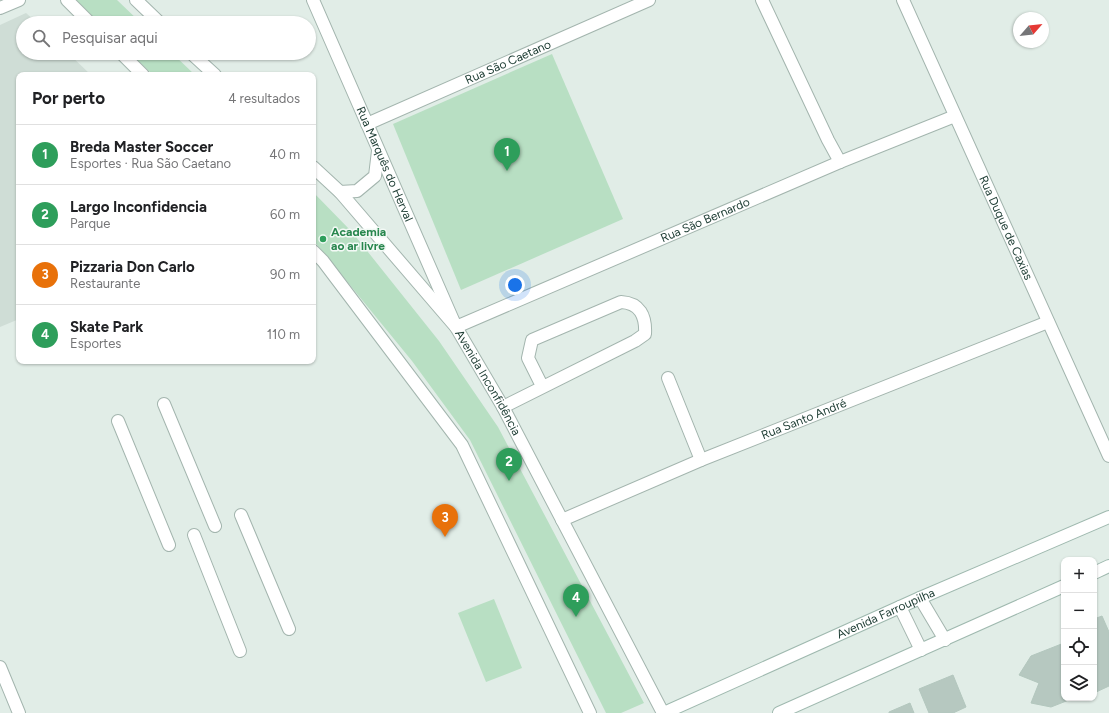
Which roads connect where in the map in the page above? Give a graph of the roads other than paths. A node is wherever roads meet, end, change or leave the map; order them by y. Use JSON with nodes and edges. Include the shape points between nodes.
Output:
{"nodes":[{"id":1,"x":19,"y":0,"type":"edge"},
{"id":2,"x":67,"y":0,"type":"edge"},
{"id":3,"x":136,"y":0,"type":"edge"},
{"id":4,"x":313,"y":0,"type":"edge"},
{"id":5,"x":648,"y":0,"type":"edge"},
{"id":6,"x":762,"y":0,"type":"edge"},
{"id":7,"x":903,"y":0,"type":"edge"},
{"id":8,"x":0,"y":8,"type":"edge"},
{"id":9,"x":83,"y":16,"type":"edge"},
{"id":10,"x":153,"y":16,"type":"edge"},
{"id":11,"x":128,"y":60,"type":"edge"},
{"id":12,"x":199,"y":60,"type":"edge"},
{"id":13,"x":140,"y":72,"type":"edge"},
{"id":14,"x":212,"y":72,"type":"edge"},
{"id":15,"x":955,"y":116,"type":"junction"},
{"id":16,"x":367,"y":124,"type":"junction"},
{"id":17,"x":378,"y":151,"type":"junction"},
{"id":18,"x":840,"y":162,"type":"junction"},
{"id":19,"x":316,"y":170,"type":"edge"},
{"id":20,"x":340,"y":192,"type":"junction"},
{"id":21,"x":316,"y":254,"type":"edge"},
{"id":22,"x":1048,"y":322,"type":"junction"},
{"id":23,"x":456,"y":327,"type":"junction"},
{"id":24,"x":668,"y":378,"type":"dead end"},
{"id":25,"x":542,"y":386,"type":"junction"},
{"id":26,"x":164,"y":404,"type":"dead end"},
{"id":27,"x":503,"y":407,"type":"junction"},
{"id":28,"x":118,"y":421,"type":"dead end"},
{"id":29,"x":1109,"y":456,"type":"edge"},
{"id":30,"x":701,"y":460,"type":"junction"},
{"id":31,"x":241,"y":516,"type":"dead end"},
{"id":32,"x":1109,"y":517,"type":"edge"},
{"id":33,"x":562,"y":520,"type":"junction"},
{"id":34,"x":215,"y":526,"type":"dead end"},
{"id":35,"x":194,"y":535,"type":"dead end"},
{"id":36,"x":169,"y":545,"type":"dead end"},
{"id":37,"x":1109,"y":566,"type":"edge"},
{"id":38,"x":1097,"y":572,"type":"edge"},
{"id":39,"x":1061,"y":587,"type":"edge"},
{"id":40,"x":920,"y":598,"type":"junction"},
{"id":41,"x":900,"y":607,"type":"junction"},
{"id":42,"x":289,"y":629,"type":"dead end"},
{"id":43,"x":945,"y":640,"type":"junction"},
{"id":44,"x":921,"y":650,"type":"junction"},
{"id":45,"x":240,"y":651,"type":"dead end"},
{"id":46,"x":0,"y":667,"type":"edge"},
{"id":47,"x":19,"y":713,"type":"edge"},
{"id":48,"x":590,"y":713,"type":"edge"},
{"id":49,"x":663,"y":713,"type":"edge"},
{"id":50,"x":779,"y":713,"type":"edge"}],
"edges":[{"from":1,"to":8,"type":"street"},
{"from":2,"to":9,"type":"street"},
{"from":3,"to":10,"type":"street"},
{"from":4,"to":16,"type":"street","name":"Rua Marquês do Herval"},
{"from":5,"to":16,"type":"street","name":"Rua São Caetano"},
{"from":6,"to":18,"type":"street"},
{"from":7,"to":15,"type":"street","name":"Rua Duque de Caxias"},
{"from":11,"to":13,"type":"street"},
{"from":12,"to":14,"type":"street"},
{"from":15,"to":18,"type":"street","name":"Rua São Bernardo"},
{"from":15,"to":22,"type":"street","name":"Rua Duque de Caxias"},
{"from":16,"to":17,"type":"street","name":"Rua Marquês do Herval"},
{"from":17,"to":20,"type":"street","via":[[375,176],[357,191]]},
{"from":17,"to":23,"type":"street","name":"Rua Marquês do Herval"},
{"from":18,"to":23,"type":"street","name":"Rua São Bernardo"},
{"from":19,"to":20,"type":"street","name":"Avenida Inconfidência"},
{"from":20,"to":23,"type":"street","name":"Avenida Inconfidência"},
{"from":21,"to":48,"type":"street","via":[[462,445]]},
{"from":22,"to":29,"type":"street","name":"Rua Duque de Caxias"},
{"from":22,"to":30,"type":"street","name":"Rua Santo André"},
{"from":23,"to":27,"type":"street","name":"Avenida Inconfidência"},
{"from":24,"to":30,"type":"street"},
{"from":25,"to":25,"type":"street","via":[[645,334],[646,324],[641,312],[631,303],[621,302],[532,340],[528,358]]},
{"from":25,"to":27,"type":"street"},
{"from":26,"to":34,"type":"street"},
{"from":27,"to":33,"type":"street","name":"Avenida Inconfidência"},
{"from":28,"to":36,"type":"street"},
{"from":30,"to":33,"type":"street","name":"Rua Santo André"},
{"from":31,"to":42,"type":"street"},
{"from":32,"to":40,"type":"street","name":"Avenida Farroupilha"},
{"from":33,"to":49,"type":"street","name":"Avenida Inconfidência"},
{"from":35,"to":45,"type":"street"},
{"from":37,"to":38,"type":"street"},
{"from":39,"to":43,"type":"street"},
{"from":40,"to":41,"type":"street","name":"Avenida Farroupilha"},
{"from":40,"to":43,"type":"street"},
{"from":41,"to":44,"type":"street"},
{"from":41,"to":49,"type":"street","name":"Avenida Farroupilha"},
{"from":43,"to":44,"type":"street"},
{"from":44,"to":50,"type":"street"},
{"from":46,"to":47,"type":"street"}]}
